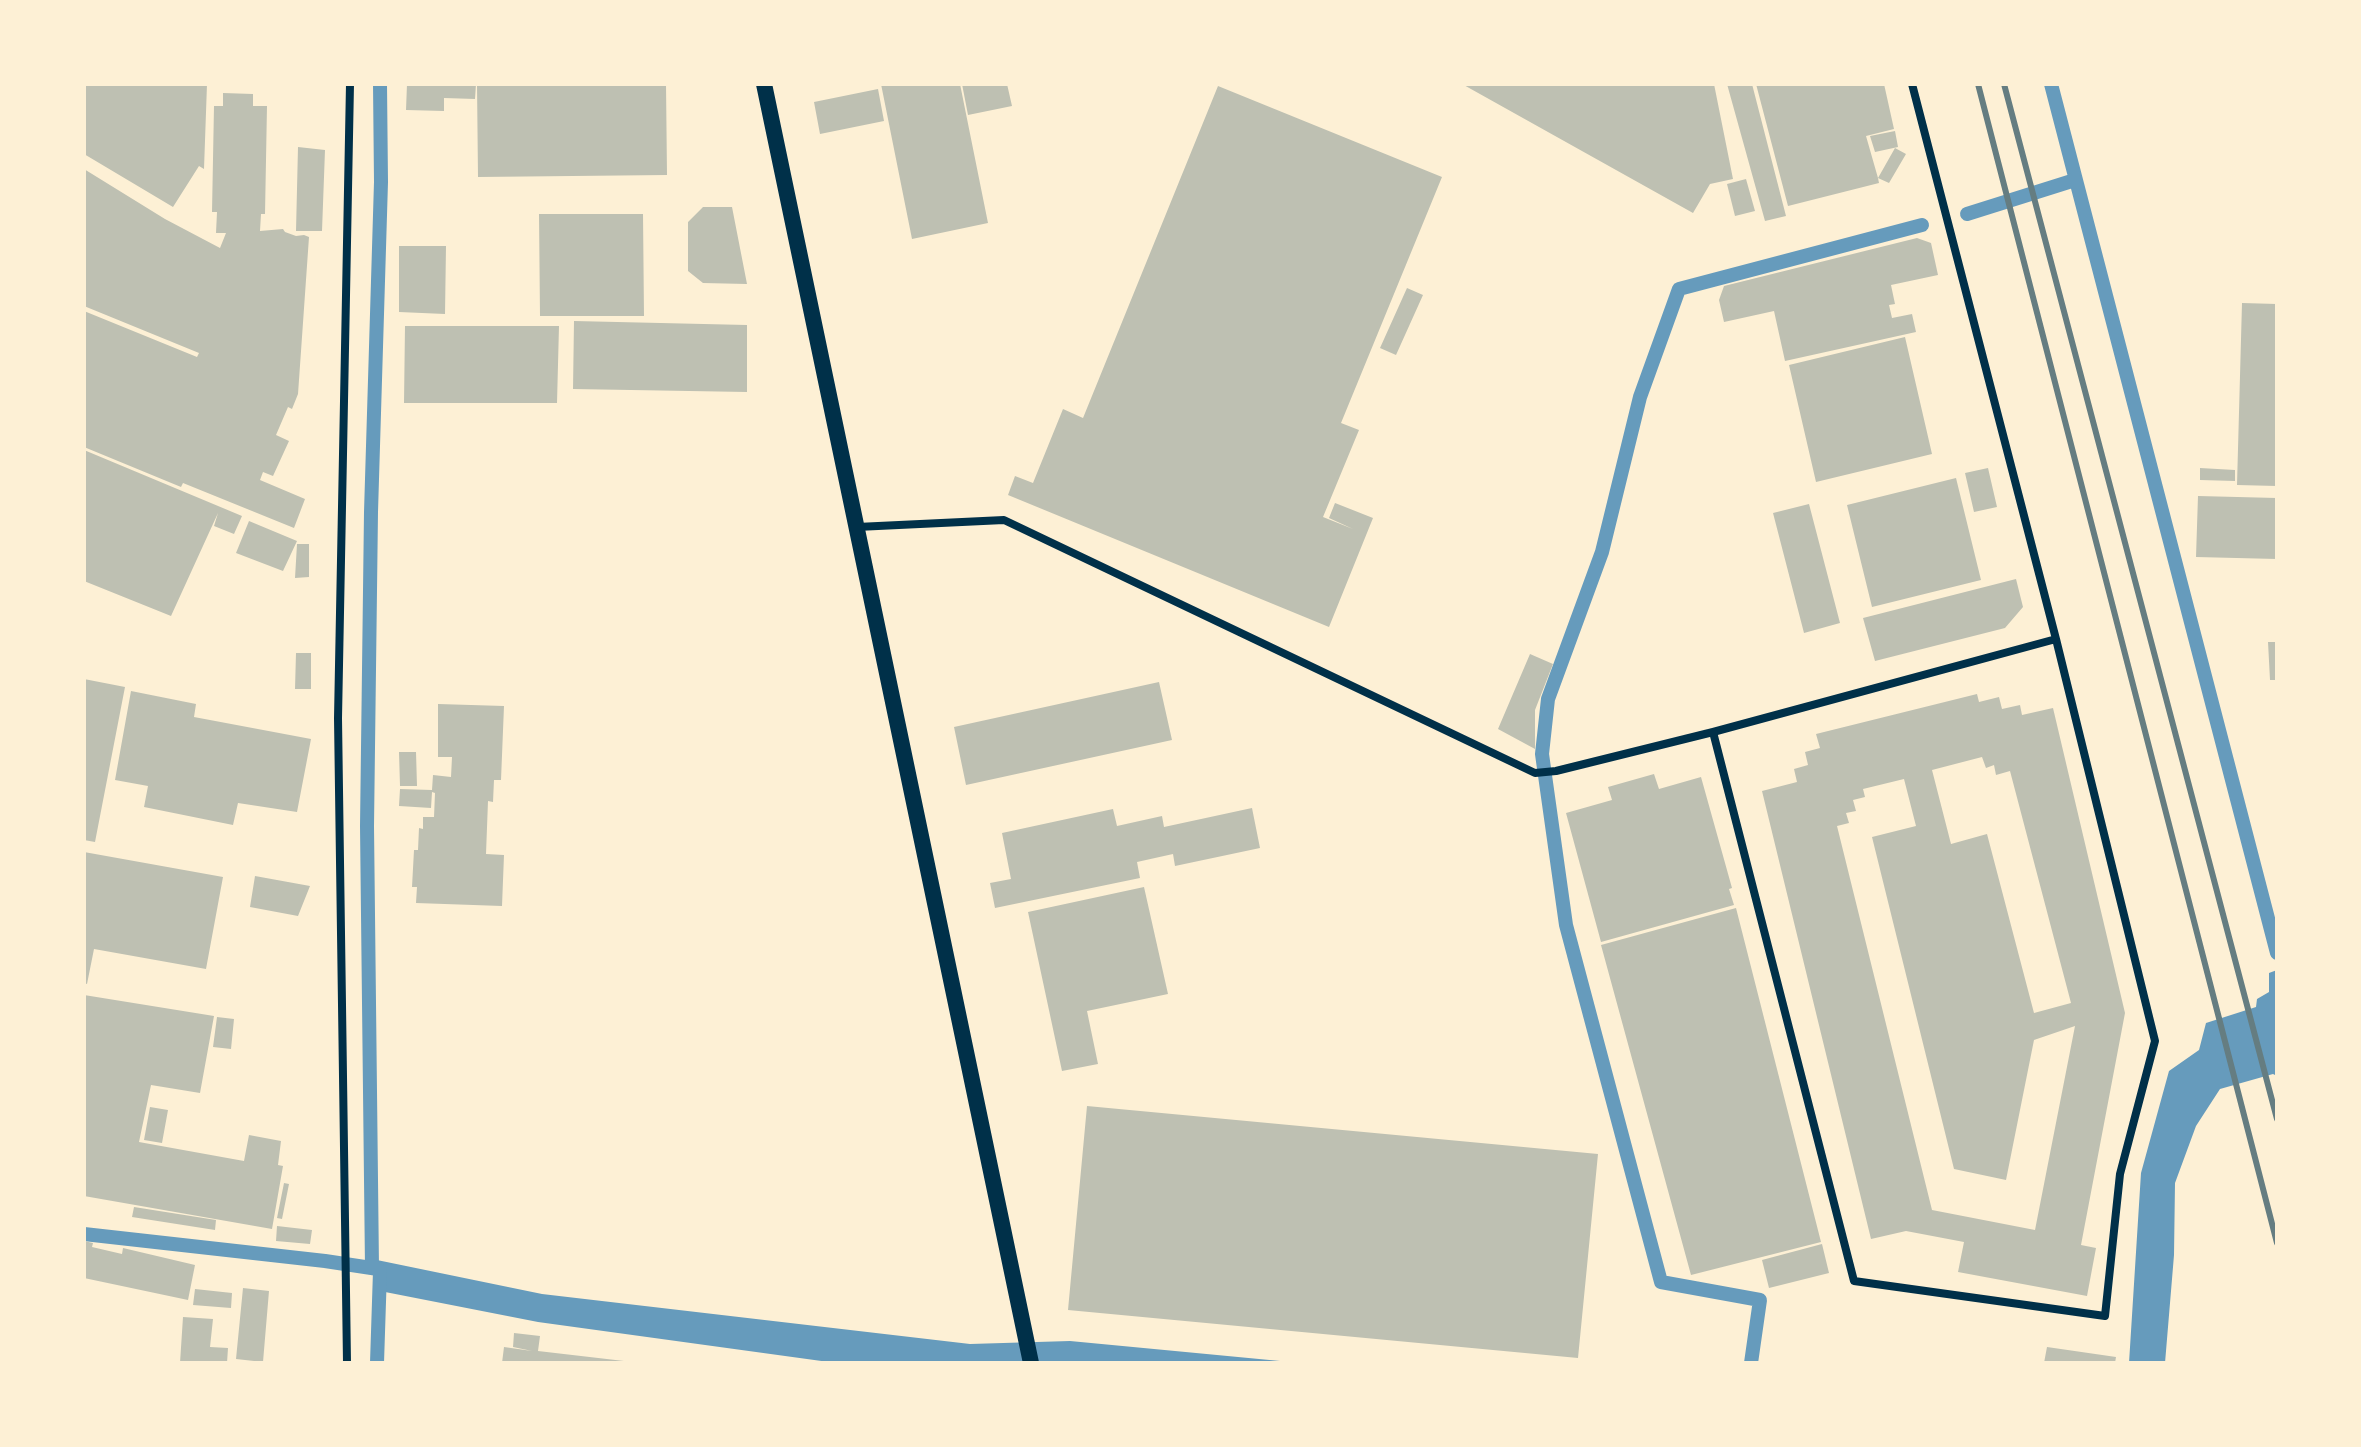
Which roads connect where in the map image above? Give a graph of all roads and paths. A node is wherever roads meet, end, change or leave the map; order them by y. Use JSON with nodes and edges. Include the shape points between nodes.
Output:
{"nodes":[{"id":1,"x":350,"y":84,"type":"edge"},
{"id":2,"x":764,"y":84,"type":"edge"},
{"id":3,"x":1912,"y":84,"type":"edge"},
{"id":4,"x":856,"y":527,"type":"junction"},
{"id":5,"x":2056,"y":639,"type":"junction"},
{"id":6,"x":1713,"y":732,"type":"junction"},
{"id":7,"x":347,"y":1363,"type":"edge"},
{"id":8,"x":1031,"y":1363,"type":"edge"}],
"edges":[{"from":1,"to":7,"type":"street","via":[[338,718]]},
{"from":2,"to":4,"type":"main road"},
{"from":3,"to":5,"type":"street"},
{"from":4,"to":6,"type":"street","via":[[1004,520],[1535,773]]},
{"from":4,"to":8,"type":"main road"},
{"from":5,"to":6,"type":"street"},
{"from":5,"to":6,"type":"street","via":[[2155,1041],[2120,1174],[2105,1316],[1854,1281]]}]}
